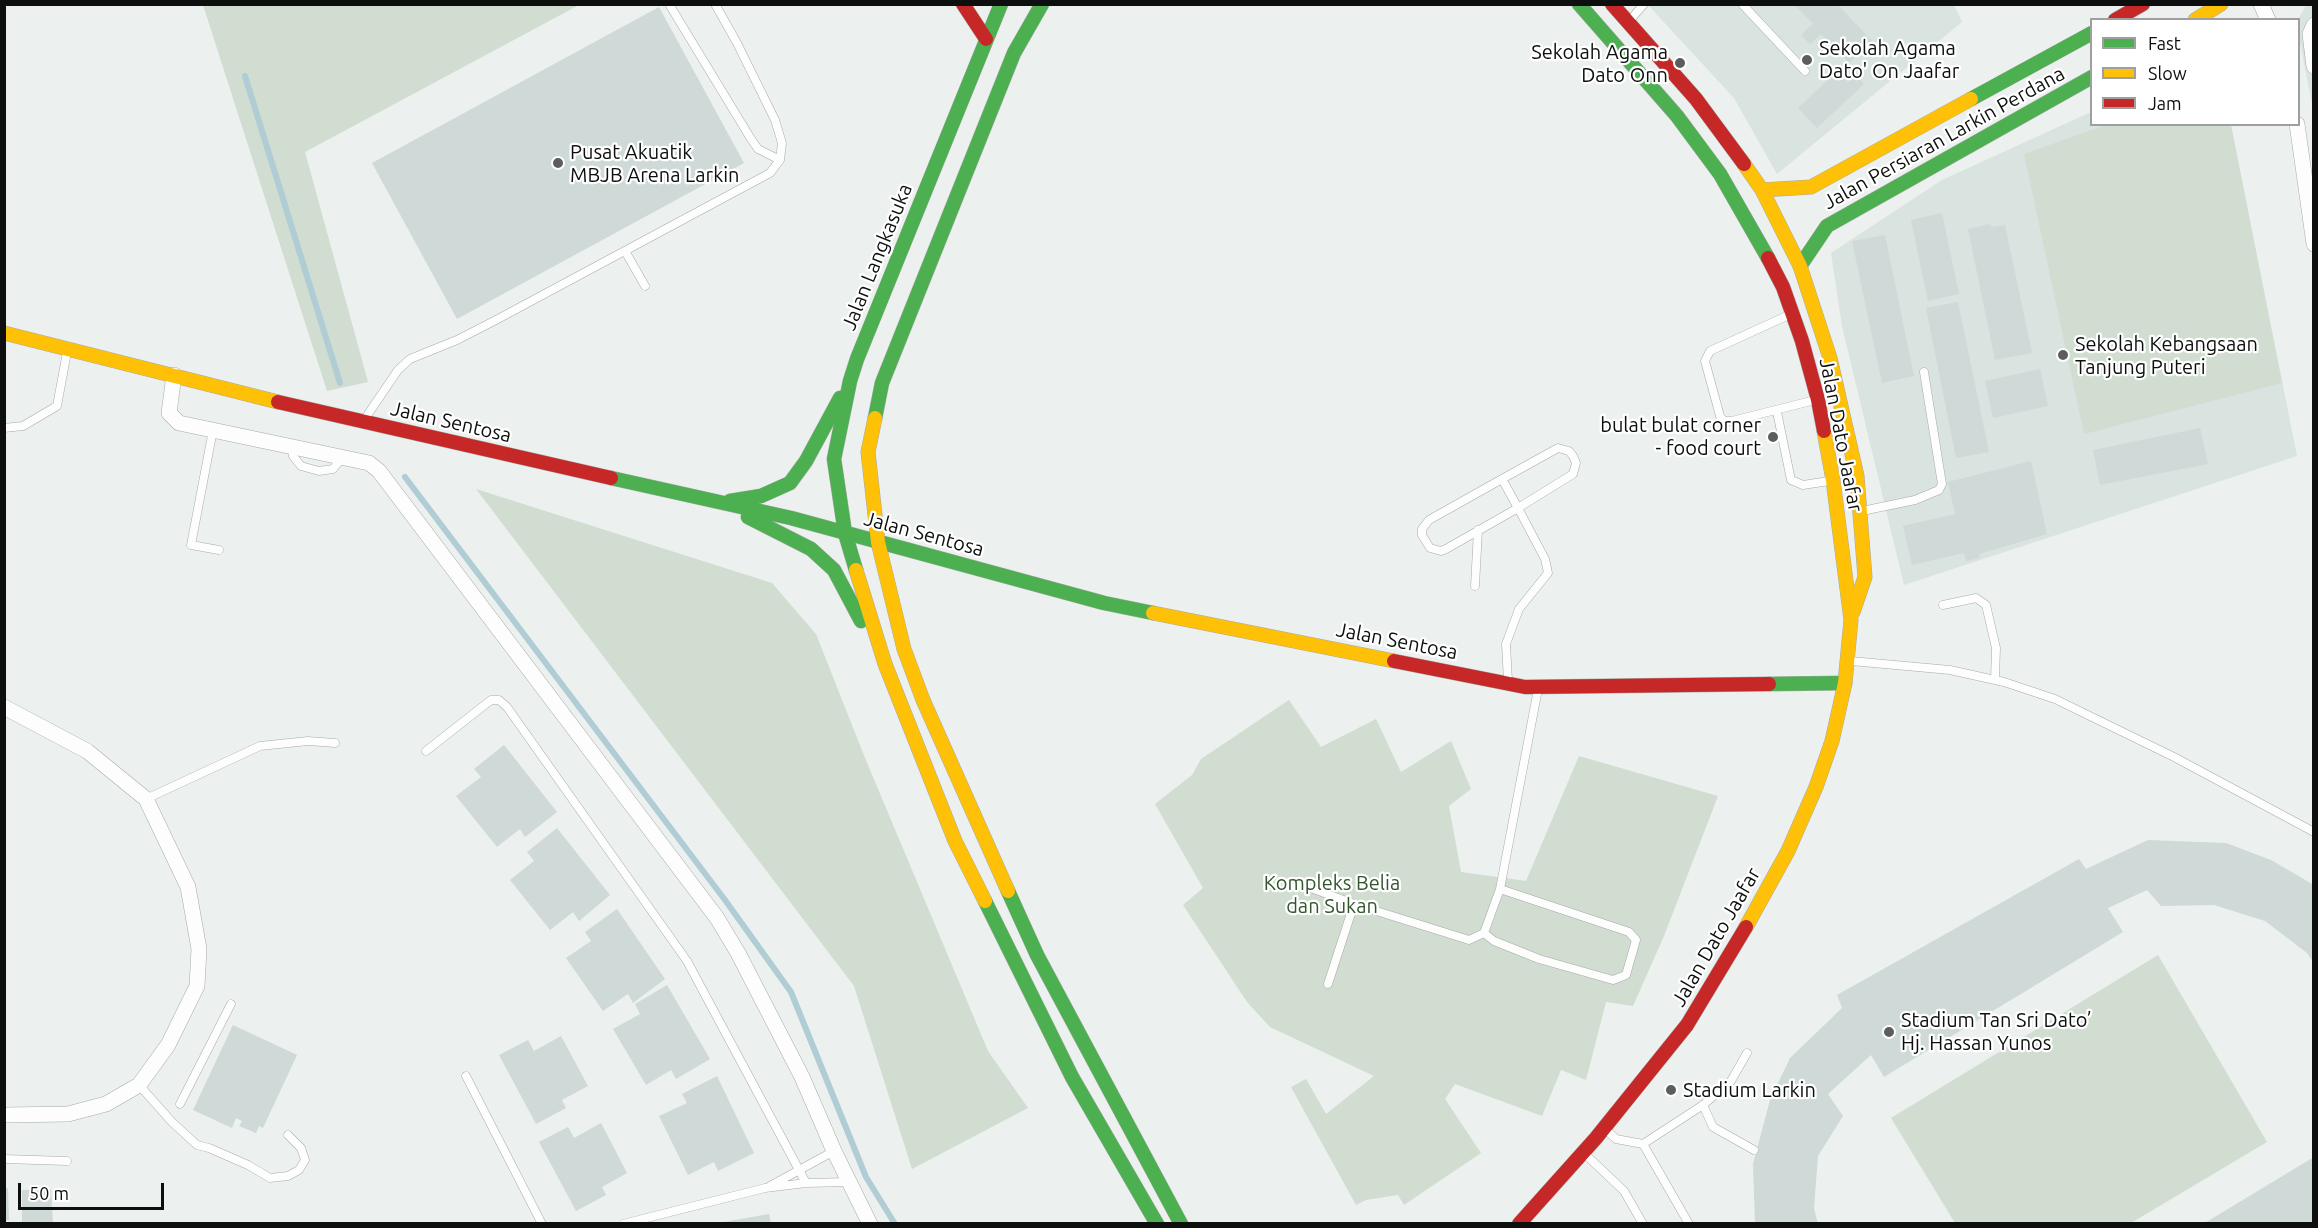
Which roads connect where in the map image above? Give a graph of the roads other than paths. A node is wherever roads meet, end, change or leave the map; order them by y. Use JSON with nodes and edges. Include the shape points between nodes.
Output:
{"nodes":[{"id":1,"x":669,"y":4,"type":"edge"},
{"id":2,"x":715,"y":4,"type":"edge"},
{"id":3,"x":963,"y":4,"type":"edge"},
{"id":4,"x":1001,"y":4,"type":"edge"},
{"id":5,"x":1042,"y":4,"type":"edge"},
{"id":6,"x":1579,"y":4,"type":"edge"},
{"id":7,"x":1612,"y":4,"type":"edge"},
{"id":8,"x":1644,"y":4,"type":"edge"},
{"id":9,"x":1742,"y":4,"type":"edge"},
{"id":10,"x":2143,"y":4,"type":"edge"},
{"id":11,"x":2222,"y":4,"type":"edge"},
{"id":12,"x":2261,"y":4,"type":"edge"},
{"id":13,"x":2118,"y":18,"type":"edge"},
{"id":14,"x":2198,"y":18,"type":"edge"},
{"id":15,"x":2267,"y":18,"type":"edge"},
{"id":16,"x":1628,"y":21,"type":"junction"},
{"id":17,"x":2313,"y":26,"type":"edge"},
{"id":18,"x":2090,"y":34,"type":"edge"},
{"id":19,"x":986,"y":39,"type":"junction"},
{"id":20,"x":2313,"y":66,"type":"edge"},
{"id":21,"x":1805,"y":71,"type":"dead end"},
{"id":22,"x":2090,"y":78,"type":"edge"},
{"id":23,"x":2296,"y":126,"type":"edge"},
{"id":24,"x":780,"y":160,"type":"junction"},
{"id":25,"x":1762,"y":190,"type":"junction"},
{"id":26,"x":2313,"y":244,"type":"edge"},
{"id":27,"x":625,"y":251,"type":"junction"},
{"id":28,"x":1800,"y":267,"type":"junction"},
{"id":29,"x":645,"y":286,"type":"dead end"},
{"id":30,"x":1792,"y":313,"type":"junction"},
{"id":31,"x":4,"y":333,"type":"edge"},
{"id":32,"x":68,"y":349,"type":"junction"},
{"id":33,"x":1924,"y":372,"type":"dead end"},
{"id":34,"x":174,"y":375,"type":"junction"},
{"id":35,"x":850,"y":381,"type":"junction"},
{"id":36,"x":1818,"y":400,"type":"junction"},
{"id":37,"x":1777,"y":412,"type":"junction"},
{"id":38,"x":363,"y":422,"type":"junction"},
{"id":39,"x":4,"y":428,"type":"edge"},
{"id":40,"x":213,"y":430,"type":"junction"},
{"id":41,"x":1502,"y":478,"type":"junction"},
{"id":42,"x":1833,"y":480,"type":"junction"},
{"id":43,"x":720,"y":503,"type":"junction"},
{"id":44,"x":1518,"y":508,"type":"junction"},
{"id":45,"x":1861,"y":512,"type":"junction"},
{"id":46,"x":1478,"y":530,"type":"junction"},
{"id":47,"x":845,"y":533,"type":"junction"},
{"id":48,"x":878,"y":542,"type":"junction"},
{"id":49,"x":219,"y":550,"type":"dead end"},
{"id":50,"x":1476,"y":586,"type":"dead end"},
{"id":51,"x":1943,"y":606,"type":"dead end"},
{"id":52,"x":1851,"y":620,"type":"junction"},
{"id":53,"x":1848,"y":661,"type":"junction"},
{"id":54,"x":885,"y":664,"type":"junction"},
{"id":55,"x":1995,"y":679,"type":"junction"},
{"id":56,"x":1845,"y":683,"type":"junction"},
{"id":57,"x":1508,"y":684,"type":"junction"},
{"id":58,"x":1538,"y":688,"type":"junction"},
{"id":59,"x":4,"y":707,"type":"edge"},
{"id":60,"x":335,"y":743,"type":"dead end"},
{"id":61,"x":426,"y":751,"type":"dead end"},
{"id":62,"x":146,"y":799,"type":"junction"},
{"id":63,"x":2313,"y":832,"type":"edge"},
{"id":64,"x":1303,"y":885,"type":"dead end"},
{"id":65,"x":1500,"y":889,"type":"junction"},
{"id":66,"x":1354,"y":904,"type":"junction"},
{"id":67,"x":1484,"y":933,"type":"junction"},
{"id":68,"x":1328,"y":984,"type":"dead end"},
{"id":69,"x":231,"y":1004,"type":"dead end"},
{"id":70,"x":1748,"y":1053,"type":"dead end"},
{"id":71,"x":466,"y":1076,"type":"dead end"},
{"id":72,"x":140,"y":1085,"type":"junction"},
{"id":73,"x":180,"y":1104,"type":"dead end"},
{"id":74,"x":1703,"y":1105,"type":"junction"},
{"id":75,"x":4,"y":1115,"type":"edge"},
{"id":76,"x":1604,"y":1128,"type":"junction"},
{"id":77,"x":288,"y":1135,"type":"dead end"},
{"id":78,"x":1643,"y":1144,"type":"junction"},
{"id":79,"x":1754,"y":1150,"type":"dead end"},
{"id":80,"x":834,"y":1151,"type":"junction"},
{"id":81,"x":1584,"y":1153,"type":"junction"},
{"id":82,"x":4,"y":1159,"type":"edge"},
{"id":83,"x":67,"y":1161,"type":"dead end"},
{"id":84,"x":799,"y":1169,"type":"junction"},
{"id":85,"x":849,"y":1182,"type":"junction"},
{"id":86,"x":806,"y":1183,"type":"junction"},
{"id":87,"x":765,"y":1188,"type":"junction"},
{"id":88,"x":542,"y":1224,"type":"edge"},
{"id":89,"x":623,"y":1224,"type":"edge"},
{"id":90,"x":870,"y":1224,"type":"edge"},
{"id":91,"x":1156,"y":1224,"type":"edge"},
{"id":92,"x":1181,"y":1224,"type":"edge"},
{"id":93,"x":1519,"y":1224,"type":"edge"},
{"id":94,"x":1643,"y":1224,"type":"edge"},
{"id":95,"x":1689,"y":1224,"type":"edge"}],
"edges":[{"from":1,"to":24,"type":"lane","via":[[758,149]]},
{"from":2,"to":24,"type":"lane","via":[[776,120],[782,143]]},
{"from":3,"to":19,"type":"main road"},
{"from":4,"to":19,"type":"main road","name":"Jalan Langkasuka"},
{"from":5,"to":48,"type":"main road","via":[[1014,54],[882,383],[868,452]]},
{"from":6,"to":30,"type":"main road","name":"Jalan Dato Jaafar","via":[[1677,116],[1720,174],[1783,287]]},
{"from":7,"to":16,"type":"main road","name":"Jalan Dato Jaafar"},
{"from":8,"to":16,"type":"lane"},
{"from":9,"to":21,"type":"lane"},
{"from":10,"to":13,"type":"main road"},
{"from":11,"to":14,"type":"main road"},
{"from":12,"to":15,"type":"street"},
{"from":16,"to":25,"type":"main road","name":"Jalan Dato Jaafar","via":[[1696,99]]},
{"from":17,"to":20,"type":"street"},
{"from":18,"to":25,"type":"main road","name":"Jalan Persiaran Larkin Perdana","via":[[1810,187]]},
{"from":19,"to":35,"type":"main road","name":"Jalan Langkasuka"},
{"from":22,"to":28,"type":"main road","name":"Jalan Persiaran Larkin Perdana","via":[[1827,226]]},
{"from":23,"to":26,"type":"street"},
{"from":24,"to":27,"type":"lane","via":[[770,173]]},
{"from":25,"to":28,"type":"main road","name":"Jalan Dato Jaafar"},
{"from":27,"to":29,"type":"lane"},
{"from":27,"to":38,"type":"lane","via":[[457,340],[410,359],[398,370]]},
{"from":28,"to":45,"type":"main road","name":"Jalan Dato Jaafar","via":[[1832,369],[1857,476]]},
{"from":30,"to":36,"type":"main road","name":"Jalan Dato Jaafar"},
{"from":30,"to":37,"type":"lane","via":[[1718,345],[1705,361],[1724,421]]},
{"from":31,"to":32,"type":"main road","name":"Jalan Sentosa"},
{"from":32,"to":34,"type":"main road","name":"Jalan Sentosa"},
{"from":32,"to":39,"type":"lane","via":[[57,406],[23,426]]},
{"from":33,"to":45,"type":"lane","via":[[1942,484],[1939,490],[1915,500]]},
{"from":34,"to":38,"type":"main road","name":"Jalan Sentosa"},
{"from":34,"to":40,"type":"street","via":[[169,413],[179,423]]},
{"from":35,"to":43,"type":"main road","via":[[790,483],[761,496]]},
{"from":35,"to":47,"type":"main road","name":"Jalan Langkasuka","via":[[834,459]]},
{"from":36,"to":37,"type":"lane"},
{"from":36,"to":42,"type":"main road","name":"Jalan Dato Jaafar"},
{"from":37,"to":42,"type":"lane","via":[[1791,480],[1803,485]]},
{"from":38,"to":43,"type":"main road","name":"Jalan Sentosa"},
{"from":40,"to":49,"type":"lane","via":[[191,545]]},
{"from":40,"to":80,"type":"street","via":[[369,464],[379,471],[717,918],[802,1077]]},
{"from":41,"to":44,"type":"lane"},
{"from":41,"to":44,"type":"lane","via":[[1558,448],[1573,456],[1573,474]]},
{"from":41,"to":46,"type":"lane","via":[[1429,520],[1422,535],[1430,548],[1441,551]]},
{"from":42,"to":52,"type":"main road","name":"Jalan Dato Jaafar"},
{"from":43,"to":47,"type":"main road","name":"Jalan Sentosa"},
{"from":43,"to":54,"type":"main road","via":[[811,549],[834,570]]},
{"from":44,"to":46,"type":"lane"},
{"from":44,"to":57,"type":"lane","via":[[1545,559],[1548,573],[1519,609],[1506,644]]},
{"from":45,"to":52,"type":"main road","name":"Jalan Dato Jaafar","via":[[1865,577]]},
{"from":46,"to":50,"type":"lane"},
{"from":47,"to":48,"type":"main road","name":"Jalan Sentosa"},
{"from":47,"to":54,"type":"main road","name":"Jalan Langkasuka"},
{"from":48,"to":57,"type":"main road","name":"Jalan Sentosa","via":[[1104,603]]},
{"from":48,"to":92,"type":"main road","via":[[904,649],[923,700],[1037,955]]},
{"from":51,"to":55,"type":"lane","via":[[1976,598],[1986,605],[1996,648]]},
{"from":52,"to":53,"type":"main road","name":"Jalan Dato Jaafar"},
{"from":53,"to":55,"type":"lane","via":[[1950,670]]},
{"from":53,"to":56,"type":"main road","name":"Jalan Dato Jaafar"},
{"from":54,"to":91,"type":"main road","via":[[955,841],[1072,1077]]},
{"from":55,"to":63,"type":"lane","via":[[2055,699]]},
{"from":56,"to":58,"type":"main road","name":"Jalan Sentosa"},
{"from":56,"to":76,"type":"main road","name":"Jalan Dato Jaafar","via":[[1832,741],[1788,851],[1687,1025]]},
{"from":57,"to":58,"type":"main road","name":"Jalan Sentosa"},
{"from":58,"to":65,"type":"lane"},
{"from":59,"to":62,"type":"street","via":[[87,751]]},
{"from":60,"to":62,"type":"lane","via":[[308,741],[260,746]]},
{"from":61,"to":84,"type":"lane","via":[[491,700],[499,700],[507,707],[687,961]]},
{"from":62,"to":72,"type":"street","via":[[188,887],[198,949],[197,986],[168,1045]]},
{"from":64,"to":66,"type":"lane"},
{"from":65,"to":67,"type":"lane"},
{"from":65,"to":67,"type":"lane","via":[[1629,932],[1636,940],[1626,975],[1613,980],[1539,959]]},
{"from":66,"to":67,"type":"lane","via":[[1469,940]]},
{"from":66,"to":68,"type":"lane"},
{"from":69,"to":73,"type":"lane"},
{"from":70,"to":74,"type":"lane","via":[[1731,1081]]},
{"from":71,"to":88,"type":"lane"},
{"from":72,"to":75,"type":"street","via":[[106,1104],[68,1114]]},
{"from":72,"to":77,"type":"lane","via":[[197,1145],[270,1178],[288,1176],[299,1170],[305,1160],[301,1148]]},
{"from":74,"to":78,"type":"lane"},
{"from":74,"to":79,"type":"lane","via":[[1713,1127]]},
{"from":76,"to":78,"type":"lane","via":[[1616,1139]]},
{"from":76,"to":81,"type":"main road","name":"Jalan Dato Jaafar"},
{"from":78,"to":95,"type":"lane"},
{"from":80,"to":84,"type":"lane"},
{"from":80,"to":85,"type":"street"},
{"from":81,"to":93,"type":"main road","name":"Jalan Dato Jaafar"},
{"from":81,"to":94,"type":"lane","via":[[1624,1191]]},
{"from":82,"to":83,"type":"lane"},
{"from":84,"to":86,"type":"lane"},
{"from":84,"to":87,"type":"lane"},
{"from":85,"to":86,"type":"lane"},
{"from":85,"to":90,"type":"street"},
{"from":86,"to":87,"type":"lane"},
{"from":87,"to":89,"type":"lane"}]}
